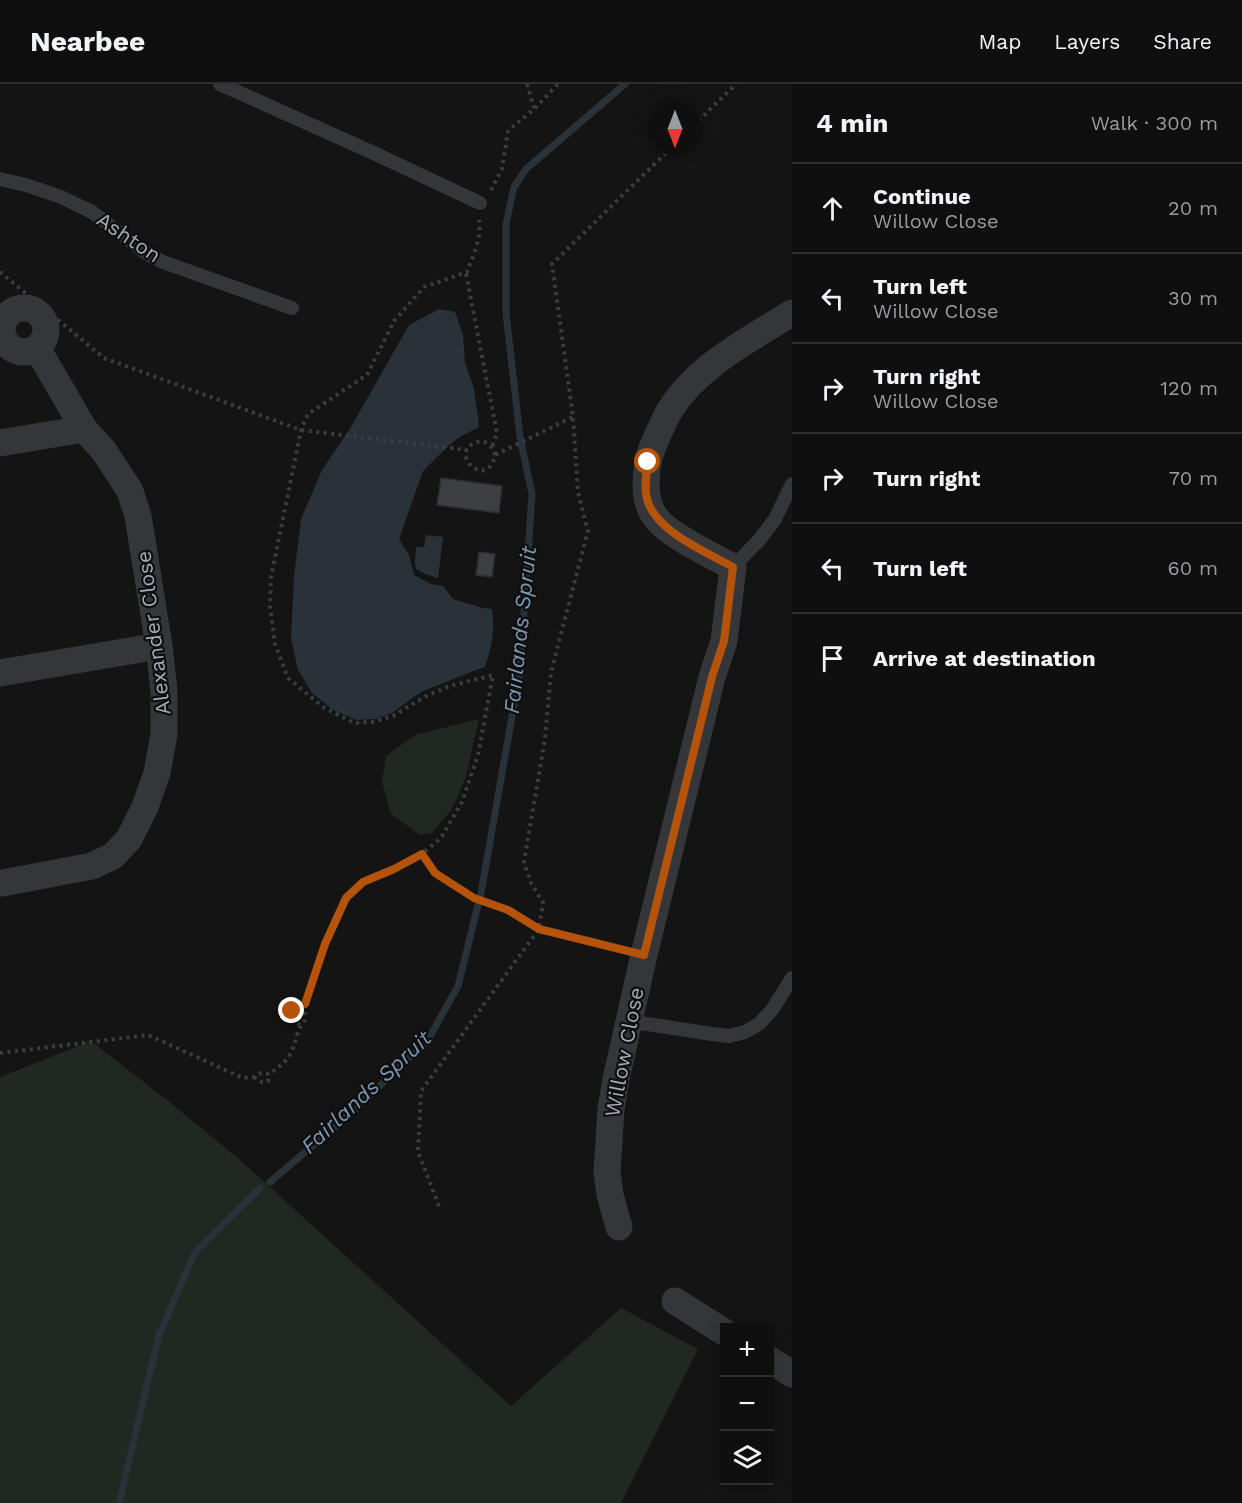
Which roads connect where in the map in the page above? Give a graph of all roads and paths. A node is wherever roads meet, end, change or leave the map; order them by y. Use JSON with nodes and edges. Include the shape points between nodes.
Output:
{"nodes":[{"id":1,"x":220,"y":84,"type":"edge"},
{"id":2,"x":527,"y":84,"type":"edge"},
{"id":3,"x":558,"y":84,"type":"edge"},
{"id":4,"x":736,"y":84,"type":"edge"},
{"id":5,"x":534,"y":109,"type":"junction"},
{"id":6,"x":702,"y":117,"type":"edge"},
{"id":7,"x":663,"y":156,"type":"edge"},
{"id":8,"x":0,"y":179,"type":"edge"},
{"id":9,"x":480,"y":202,"type":"junction"},
{"id":10,"x":0,"y":273,"type":"edge"},
{"id":11,"x":466,"y":274,"type":"dead end"},
{"id":12,"x":4,"y":308,"type":"edge"},
{"id":13,"x":292,"y":308,"type":"dead end"},
{"id":14,"x":792,"y":313,"type":"edge"},
{"id":15,"x":573,"y":417,"type":"junction"},
{"id":16,"x":84,"y":429,"type":"junction"},
{"id":17,"x":301,"y":430,"type":"junction"},
{"id":18,"x":0,"y":443,"type":"edge"},
{"id":19,"x":492,"y":447,"type":"junction"},
{"id":20,"x":467,"y":450,"type":"junction"},
{"id":21,"x":495,"y":456,"type":"junction"},
{"id":22,"x":792,"y":484,"type":"edge"},
{"id":23,"x":733,"y":567,"type":"junction"},
{"id":24,"x":159,"y":646,"type":"junction"},
{"id":25,"x":0,"y":673,"type":"edge"},
{"id":26,"x":422,"y":854,"type":"junction"},
{"id":27,"x":2,"y":883,"type":"dead end"},
{"id":28,"x":539,"y":929,"type":"junction"},
{"id":29,"x":644,"y":955,"type":"junction"},
{"id":30,"x":792,"y":978,"type":"edge"},
{"id":31,"x":305,"y":1004,"type":"junction"},
{"id":32,"x":628,"y":1021,"type":"junction"},
{"id":33,"x":300,"y":1025,"type":"junction"},
{"id":34,"x":0,"y":1053,"type":"edge"},
{"id":35,"x":270,"y":1074,"type":"junction"},
{"id":36,"x":254,"y":1077,"type":"junction"},
{"id":37,"x":439,"y":1206,"type":"dead end"},
{"id":38,"x":619,"y":1227,"type":"dead end"},
{"id":39,"x":675,"y":1301,"type":"dead end"},
{"id":40,"x":720,"y":1329,"type":"edge"},
{"id":41,"x":774,"y":1363,"type":"edge"},
{"id":42,"x":792,"y":1374,"type":"edge"}],
"edges":[{"from":1,"to":9,"type":"lane"},
{"from":2,"to":5,"type":"path"},
{"from":3,"to":5,"type":"path"},
{"from":4,"to":6,"type":"path"},
{"from":5,"to":9,"type":"path","via":[[508,130],[502,169]]},
{"from":7,"to":15,"type":"path","via":[[552,264]]},
{"from":8,"to":13,"type":"lane","name":"Ashton","via":[[61,197],[92,212],[163,262]]},
{"from":9,"to":17,"type":"path","via":[[480,226],[467,272],[424,287],[394,321],[368,375],[308,414]]},
{"from":10,"to":17,"type":"path","via":[[104,358]]},
{"from":11,"to":19,"type":"path","via":[[497,433]]},
{"from":12,"to":16,"type":"street","name":"Alexander Close","via":[[24,307],[40,315],[46,332],[37,348]]},
{"from":14,"to":23,"type":"street","via":[[729,352],[695,381],[670,409],[648,462],[647,501],[656,518],[669,531]]},
{"from":15,"to":21,"type":"path"},
{"from":15,"to":28,"type":"path","via":[[578,492],[588,531],[551,672],[524,862],[543,903]]},
{"from":16,"to":18,"type":"street"},
{"from":16,"to":24,"type":"street","name":"Alexander Close","via":[[130,491],[138,516]]},
{"from":17,"to":20,"type":"path"},
{"from":17,"to":26,"type":"path","via":[[271,577],[275,644],[288,678],[323,707],[354,723],[393,716],[450,686],[493,675],[478,755],[462,802],[441,838]]},
{"from":19,"to":20,"type":"path","via":[[477,442]]},
{"from":19,"to":21,"type":"path"},
{"from":20,"to":21,"type":"path","via":[[468,463],[478,470],[490,467]]},
{"from":22,"to":23,"type":"lane","via":[[775,519]]},
{"from":23,"to":29,"type":"street","name":"Willow Close","via":[[724,641]]},
{"from":24,"to":25,"type":"street"},
{"from":24,"to":27,"type":"street","name":"Alexander Close","via":[[164,734],[157,773],[129,839],[113,856],[92,866]]},
{"from":26,"to":28,"type":"path","via":[[435,873],[474,898],[508,910]]},
{"from":26,"to":31,"type":"path","via":[[363,882],[346,898]]},
{"from":28,"to":29,"type":"path"},
{"from":28,"to":37,"type":"path","via":[[422,1091],[418,1152]]},
{"from":29,"to":32,"type":"street","name":"Willow Close"},
{"from":30,"to":32,"type":"lane","via":[[772,1010],[745,1032],[729,1036]]},
{"from":31,"to":33,"type":"path","via":[[305,1020]]},
{"from":31,"to":33,"type":"path","via":[[295,1007],[291,1015]]},
{"from":32,"to":38,"type":"street","name":"Willow Close","via":[[611,1109],[608,1172]]},
{"from":33,"to":35,"type":"path","via":[[286,1061]]},
{"from":34,"to":36,"type":"path","via":[[148,1035],[243,1077]]},
{"from":35,"to":36,"type":"path"},
{"from":35,"to":36,"type":"path","via":[[264,1082]]},
{"from":39,"to":40,"type":"street"},
{"from":41,"to":42,"type":"street"}]}
